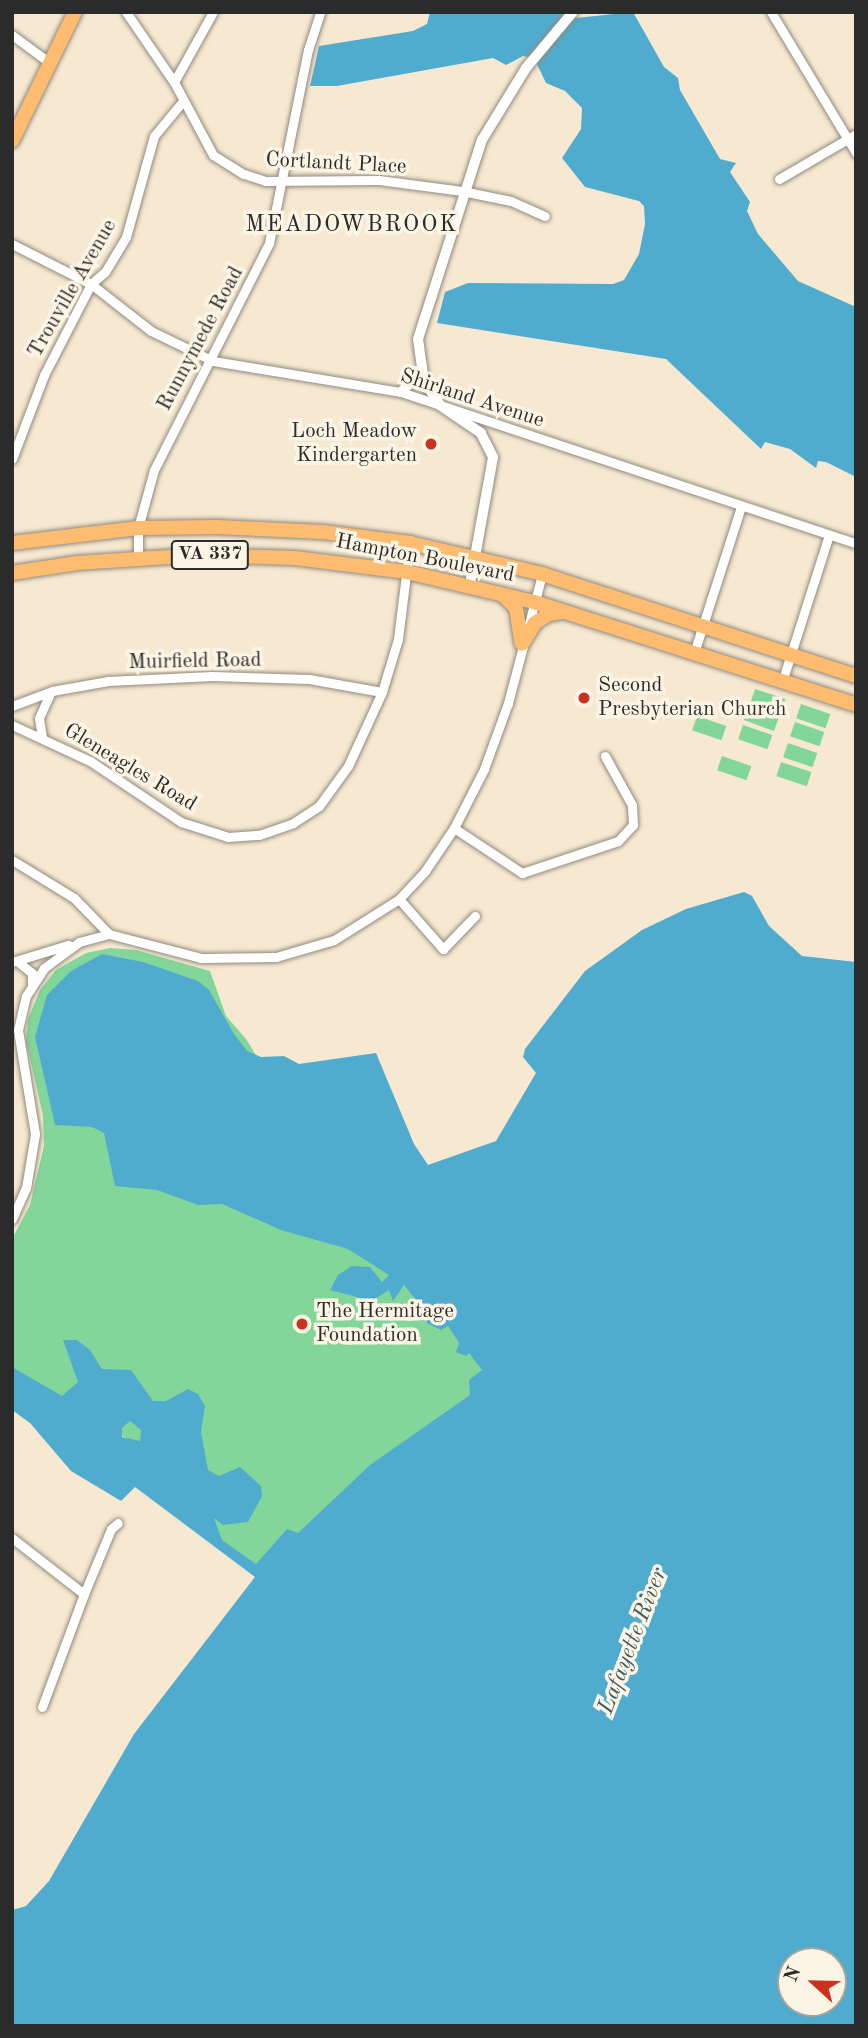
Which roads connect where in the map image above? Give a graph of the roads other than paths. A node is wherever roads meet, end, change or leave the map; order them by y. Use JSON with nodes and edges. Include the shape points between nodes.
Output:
{"nodes":[{"id":1,"x":75,"y":12,"type":"edge"},
{"id":2,"x":125,"y":12,"type":"edge"},
{"id":3,"x":213,"y":12,"type":"edge"},
{"id":4,"x":320,"y":12,"type":"edge"},
{"id":5,"x":573,"y":12,"type":"edge"},
{"id":6,"x":771,"y":12,"type":"edge"},
{"id":7,"x":12,"y":35,"type":"edge"},
{"id":8,"x":50,"y":63,"type":"junction"},
{"id":9,"x":174,"y":82,"type":"junction"},
{"id":10,"x":183,"y":101,"type":"junction"},
{"id":11,"x":856,"y":134,"type":"edge"},
{"id":12,"x":846,"y":140,"type":"junction"},
{"id":13,"x":12,"y":141,"type":"edge"},
{"id":14,"x":856,"y":153,"type":"edge"},
{"id":15,"x":779,"y":179,"type":"dead end"},
{"id":16,"x":284,"y":182,"type":"junction"},
{"id":17,"x":462,"y":191,"type":"junction"},
{"id":18,"x":545,"y":216,"type":"dead end"},
{"id":19,"x":12,"y":244,"type":"edge"},
{"id":20,"x":91,"y":284,"type":"junction"},
{"id":21,"x":213,"y":361,"type":"junction"},
{"id":22,"x":421,"y":373,"type":"junction"},
{"id":23,"x":401,"y":392,"type":"junction"},
{"id":24,"x":441,"y":405,"type":"junction"},
{"id":25,"x":12,"y":459,"type":"edge"},
{"id":26,"x":741,"y":507,"type":"junction"},
{"id":27,"x":138,"y":528,"type":"junction"},
{"id":28,"x":829,"y":535,"type":"junction"},
{"id":29,"x":12,"y":543,"type":"edge"},
{"id":30,"x":410,"y":543,"type":"junction"},
{"id":31,"x":856,"y":544,"type":"edge"},
{"id":32,"x":138,"y":557,"type":"junction"},
{"id":33,"x":477,"y":557,"type":"junction"},
{"id":34,"x":407,"y":572,"type":"junction"},
{"id":35,"x":12,"y":573,"type":"edge"},
{"id":36,"x":542,"y":574,"type":"junction"},
{"id":37,"x":470,"y":584,"type":"junction"},
{"id":38,"x":496,"y":591,"type":"junction"},
{"id":39,"x":534,"y":602,"type":"junction"},
{"id":40,"x":565,"y":612,"type":"junction"},
{"id":41,"x":703,"y":626,"type":"junction"},
{"id":42,"x":522,"y":644,"type":"junction"},
{"id":43,"x":694,"y":653,"type":"junction"},
{"id":44,"x":791,"y":655,"type":"junction"},
{"id":45,"x":856,"y":676,"type":"edge"},
{"id":46,"x":782,"y":682,"type":"junction"},
{"id":47,"x":51,"y":691,"type":"junction"},
{"id":48,"x":382,"y":692,"type":"junction"},
{"id":49,"x":856,"y":705,"type":"edge"},
{"id":50,"x":12,"y":706,"type":"edge"},
{"id":51,"x":12,"y":724,"type":"edge"},
{"id":52,"x":42,"y":737,"type":"junction"},
{"id":53,"x":605,"y":756,"type":"dead end"},
{"id":54,"x":454,"y":828,"type":"junction"},
{"id":55,"x":12,"y":859,"type":"edge"},
{"id":56,"x":399,"y":899,"type":"junction"},
{"id":57,"x":475,"y":916,"type":"dead end"},
{"id":58,"x":109,"y":934,"type":"junction"},
{"id":59,"x":79,"y":942,"type":"junction"},
{"id":60,"x":15,"y":961,"type":"edge"},
{"id":61,"x":32,"y":984,"type":"junction"},
{"id":62,"x":12,"y":1219,"type":"edge"},
{"id":63,"x":118,"y":1523,"type":"dead end"},
{"id":64,"x":12,"y":1538,"type":"edge"},
{"id":65,"x":84,"y":1594,"type":"junction"},
{"id":66,"x":42,"y":1707,"type":"dead end"}],
"edges":[{"from":1,"to":8,"type":"main road"},
{"from":2,"to":9,"type":"street","name":"Cortlandt Place"},
{"from":3,"to":9,"type":"street"},
{"from":4,"to":16,"type":"street","name":"Runnymede Road","via":[[308,50]]},
{"from":5,"to":17,"type":"street","via":[[526,68],[482,140]]},
{"from":6,"to":12,"type":"street"},
{"from":7,"to":8,"type":"street"},
{"from":8,"to":13,"type":"main road"},
{"from":9,"to":10,"type":"street","name":"Cortlandt Place"},
{"from":10,"to":16,"type":"street","name":"Cortlandt Place","via":[[214,155],[244,174]]},
{"from":10,"to":20,"type":"street","name":"Trouville Avenue","via":[[147,152],[143,186],[126,237],[105,272]]},
{"from":11,"to":12,"type":"street"},
{"from":12,"to":14,"type":"street"},
{"from":12,"to":15,"type":"street"},
{"from":16,"to":17,"type":"street","name":"Cortlandt Place","via":[[379,180]]},
{"from":16,"to":21,"type":"street","name":"Runnymede Road","via":[[269,243]]},
{"from":17,"to":18,"type":"street","name":"Cortlandt Place","via":[[511,201]]},
{"from":17,"to":22,"type":"street","via":[[418,339]]},
{"from":19,"to":20,"type":"street","name":"Shirland Avenue"},
{"from":20,"to":21,"type":"street","name":"Shirland Avenue","via":[[151,331]]},
{"from":20,"to":25,"type":"street","name":"Trouville Avenue","via":[[44,375]]},
{"from":21,"to":23,"type":"street","name":"Shirland Avenue"},
{"from":21,"to":27,"type":"street","name":"Runnymede Road","via":[[167,439]]},
{"from":22,"to":23,"type":"street"},
{"from":22,"to":24,"type":"street"},
{"from":23,"to":24,"type":"street","name":"Shirland Avenue"},
{"from":24,"to":26,"type":"street","name":"Shirland Avenue"},
{"from":24,"to":33,"type":"street","via":[[481,433],[493,457]]},
{"from":26,"to":28,"type":"street","name":"Shirland Avenue"},
{"from":26,"to":41,"type":"street"},
{"from":27,"to":29,"type":"main road","name":"Hampton Boulevard","number":"VA 337"},
{"from":27,"to":30,"type":"main road","name":"Hampton Boulevard","number":"VA 337","via":[[278,528]]},
{"from":27,"to":32,"type":"street","name":"Runnymede Road"},
{"from":28,"to":31,"type":"street","name":"Shirland Avenue"},
{"from":28,"to":44,"type":"street"},
{"from":30,"to":33,"type":"main road","name":"Hampton Boulevard","number":"VA 337"},
{"from":30,"to":34,"type":"street","name":"Gleneagles Road"},
{"from":32,"to":34,"type":"main road","name":"Hampton Boulevard","number":"VA 337","via":[[246,555]]},
{"from":32,"to":35,"type":"main road","name":"Hampton Boulevard","number":"VA 337"},
{"from":33,"to":36,"type":"main road","name":"Hampton Boulevard","number":"VA 337"},
{"from":33,"to":37,"type":"street"},
{"from":34,"to":37,"type":"main road","name":"Hampton Boulevard","number":"VA 337"},
{"from":34,"to":48,"type":"street","name":"Gleneagles Road","via":[[398,639]]},
{"from":36,"to":39,"type":"street"},
{"from":36,"to":41,"type":"main road","name":"Hampton Boulevard","number":"VA 337"},
{"from":37,"to":38,"type":"main road","name":"Hampton Boulevard","number":"VA 337"},
{"from":38,"to":39,"type":"main road","name":"Hampton Boulevard","number":"VA 337"},
{"from":38,"to":42,"type":"main road","via":[[516,608]]},
{"from":39,"to":40,"type":"main road","name":"Hampton Boulevard","number":"VA 337"},
{"from":39,"to":42,"type":"street"},
{"from":40,"to":42,"type":"main road","via":[[543,617]]},
{"from":40,"to":43,"type":"main road","name":"Hampton Boulevard","number":"VA 337"},
{"from":41,"to":43,"type":"street"},
{"from":41,"to":44,"type":"main road","name":"Hampton Boulevard","number":"VA 337"},
{"from":42,"to":54,"type":"street","via":[[494,744]]},
{"from":43,"to":46,"type":"main road","name":"Hampton Boulevard","number":"VA 337"},
{"from":44,"to":45,"type":"main road","name":"Hampton Boulevard","number":"VA 337"},
{"from":44,"to":46,"type":"street"},
{"from":46,"to":49,"type":"main road","name":"Hampton Boulevard","number":"VA 337"},
{"from":47,"to":48,"type":"street","name":"Muirfield Road","via":[[107,681],[212,676],[309,679]]},
{"from":47,"to":50,"type":"street","name":"Muirfield Road"},
{"from":47,"to":52,"type":"street","via":[[39,718]]},
{"from":48,"to":52,"type":"street","name":"Gleneagles Road","via":[[348,766],[319,806],[293,823],[259,835],[228,837],[181,822],[90,761]]},
{"from":51,"to":52,"type":"street","name":"Gleneagles Road"},
{"from":53,"to":54,"type":"street","via":[[632,805],[633,825],[618,841],[522,873]]},
{"from":54,"to":56,"type":"street"},
{"from":55,"to":58,"type":"street","via":[[74,898]]},
{"from":56,"to":57,"type":"street","via":[[443,949]]},
{"from":56,"to":58,"type":"street","via":[[334,940],[276,957],[201,958]]},
{"from":58,"to":59,"type":"street"},
{"from":59,"to":60,"type":"street"},
{"from":59,"to":61,"type":"street","via":[[57,956]]},
{"from":60,"to":61,"type":"street","via":[[32,973]]},
{"from":61,"to":62,"type":"street","via":[[18,1030],[33,1113],[34,1146],[26,1188]]},
{"from":63,"to":65,"type":"street","via":[[111,1529]]},
{"from":64,"to":65,"type":"street"},
{"from":65,"to":66,"type":"street"}]}
